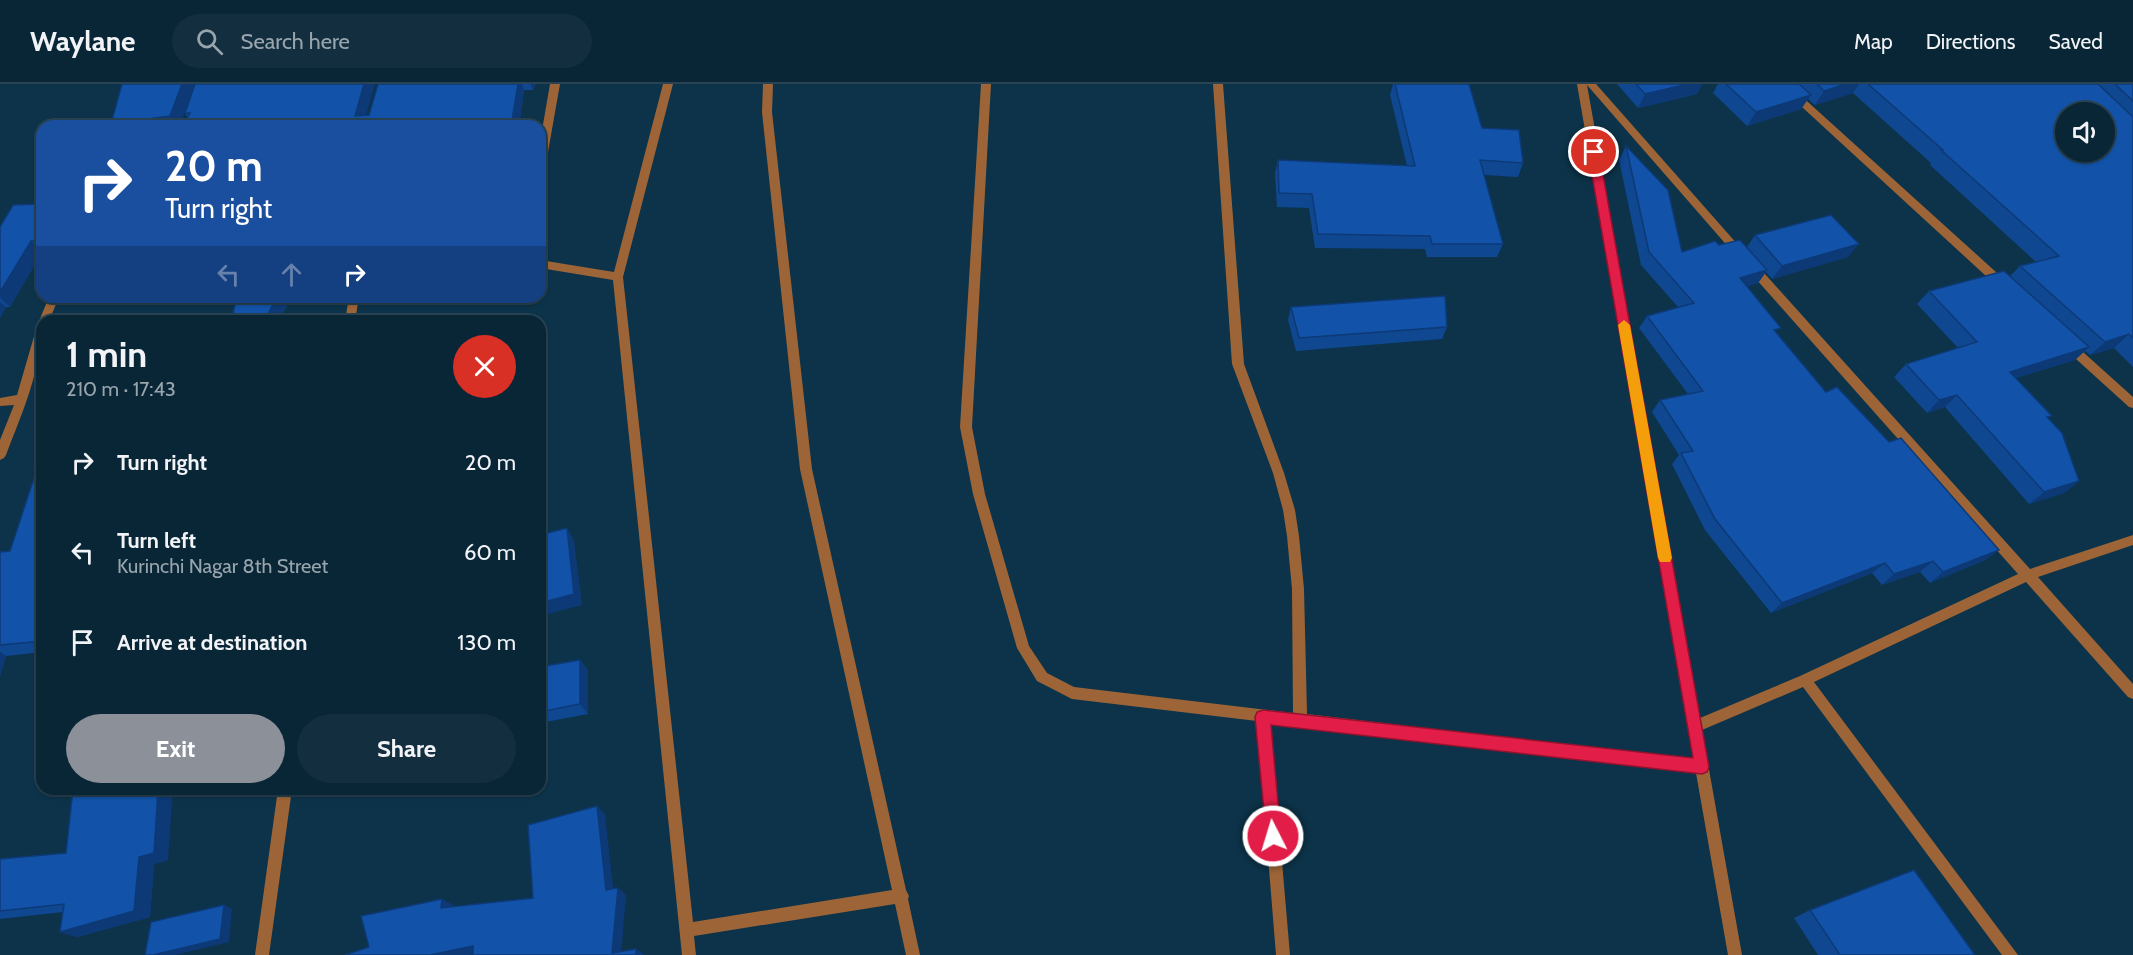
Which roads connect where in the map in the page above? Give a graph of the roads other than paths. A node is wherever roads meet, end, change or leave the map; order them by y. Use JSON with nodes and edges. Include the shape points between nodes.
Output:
{"nodes":[{"id":1,"x":555,"y":84,"type":"edge"},
{"id":2,"x":668,"y":84,"type":"edge"},
{"id":3,"x":768,"y":84,"type":"edge"},
{"id":4,"x":986,"y":84,"type":"edge"},
{"id":5,"x":1218,"y":84,"type":"edge"},
{"id":6,"x":1582,"y":84,"type":"edge"},
{"id":7,"x":1590,"y":84,"type":"edge"},
{"id":8,"x":1782,"y":84,"type":"edge"},
{"id":9,"x":546,"y":135,"type":"edge"},
{"id":10,"x":546,"y":265,"type":"edge"},
{"id":11,"x":618,"y":277,"type":"junction"},
{"id":12,"x":2010,"y":292,"type":"edge"},
{"id":13,"x":2063,"y":340,"type":"edge"},
{"id":14,"x":36,"y":349,"type":"edge"},
{"id":15,"x":22,"y":399,"type":"junction"},
{"id":16,"x":0,"y":402,"type":"edge"},
{"id":17,"x":2133,"y":404,"type":"edge"},
{"id":18,"x":0,"y":455,"type":"edge"},
{"id":19,"x":2133,"y":540,"type":"edge"},
{"id":20,"x":2026,"y":576,"type":"junction"},
{"id":21,"x":1805,"y":680,"type":"junction"},
{"id":22,"x":2133,"y":693,"type":"edge"},
{"id":23,"x":1263,"y":717,"type":"junction"},
{"id":24,"x":1300,"y":720,"type":"junction"},
{"id":25,"x":1695,"y":726,"type":"junction"},
{"id":26,"x":1702,"y":767,"type":"junction"},
{"id":27,"x":284,"y":795,"type":"edge"},
{"id":28,"x":902,"y":896,"type":"junction"},
{"id":29,"x":686,"y":930,"type":"junction"},
{"id":30,"x":262,"y":955,"type":"edge"},
{"id":31,"x":689,"y":955,"type":"edge"},
{"id":32,"x":913,"y":955,"type":"edge"},
{"id":33,"x":1283,"y":955,"type":"edge"},
{"id":34,"x":1735,"y":955,"type":"edge"},
{"id":35,"x":2011,"y":955,"type":"edge"}],
"edges":[{"from":1,"to":9,"type":"street"},
{"from":2,"to":11,"type":"street"},
{"from":3,"to":28,"type":"street","via":[[767,112],[806,469]]},
{"from":4,"to":23,"type":"street","via":[[966,427],[979,494],[1023,648],[1042,677],[1072,693]]},
{"from":5,"to":24,"type":"street","via":[[1238,364],[1273,453],[1289,510],[1297,561]]},
{"from":6,"to":25,"type":"street"},
{"from":7,"to":20,"type":"street"},
{"from":8,"to":12,"type":"street"},
{"from":10,"to":11,"type":"street"},
{"from":11,"to":29,"type":"street"},
{"from":13,"to":17,"type":"street"},
{"from":14,"to":15,"type":"street"},
{"from":15,"to":16,"type":"street"},
{"from":15,"to":18,"type":"street"},
{"from":19,"to":20,"type":"street"},
{"from":20,"to":21,"type":"street"},
{"from":20,"to":22,"type":"street"},
{"from":21,"to":25,"type":"street"},
{"from":21,"to":35,"type":"street"},
{"from":23,"to":24,"type":"street"},
{"from":23,"to":33,"type":"street"},
{"from":24,"to":26,"type":"street"},
{"from":25,"to":26,"type":"street"},
{"from":26,"to":34,"type":"street"},
{"from":27,"to":30,"type":"street"},
{"from":28,"to":29,"type":"street"},
{"from":28,"to":32,"type":"street"},
{"from":29,"to":31,"type":"street"}]}
